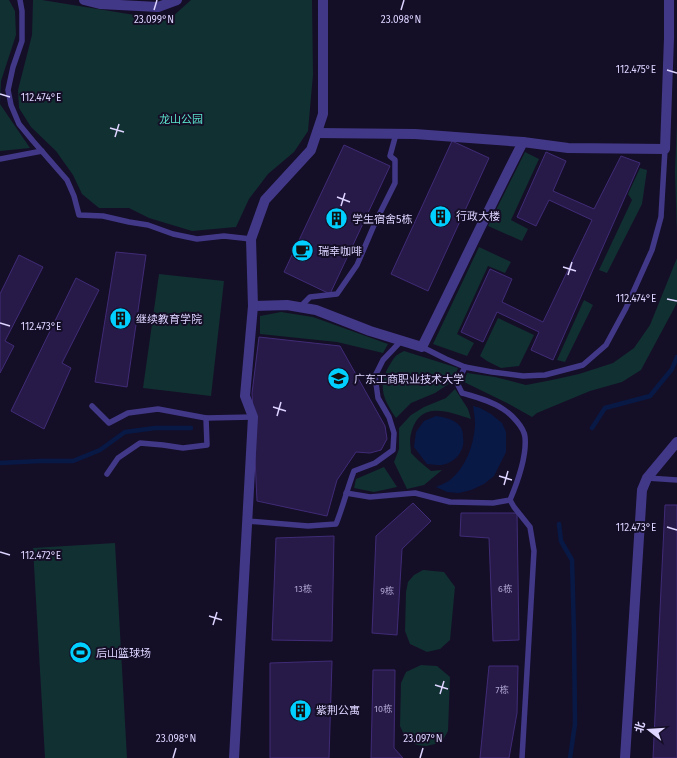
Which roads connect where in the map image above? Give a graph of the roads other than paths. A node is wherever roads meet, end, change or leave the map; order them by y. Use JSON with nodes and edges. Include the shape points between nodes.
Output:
{"nodes":[{"id":1,"x":20,"y":0,"type":"edge"},
{"id":2,"x":84,"y":0,"type":"edge"},
{"id":3,"x":323,"y":0,"type":"edge"},
{"id":4,"x":669,"y":0,"type":"edge"},
{"id":5,"x":171,"y":1,"type":"edge"},
{"id":6,"x":673,"y":37,"type":"edge"},
{"id":7,"x":317,"y":133,"type":"junction"},
{"id":8,"x":396,"y":134,"type":"junction"},
{"id":9,"x":523,"y":142,"type":"junction"},
{"id":10,"x":665,"y":149,"type":"junction"},
{"id":11,"x":42,"y":151,"type":"junction"},
{"id":12,"x":0,"y":159,"type":"edge"},
{"id":13,"x":251,"y":239,"type":"junction"},
{"id":14,"x":253,"y":306,"type":"junction"},
{"id":15,"x":300,"y":307,"type":"junction"},
{"id":16,"x":401,"y":341,"type":"junction"},
{"id":17,"x":422,"y":347,"type":"junction"},
{"id":18,"x":465,"y":367,"type":"junction"},
{"id":19,"x":92,"y":406,"type":"dead end"},
{"id":20,"x":253,"y":417,"type":"junction"},
{"id":21,"x":206,"y":418,"type":"junction"},
{"id":22,"x":677,"y":442,"type":"edge"},
{"id":23,"x":107,"y":474,"type":"dead end"},
{"id":24,"x":647,"y":478,"type":"junction"},
{"id":25,"x":677,"y":480,"type":"edge"},
{"id":26,"x":346,"y":493,"type":"junction"},
{"id":27,"x":510,"y":500,"type":"junction"},
{"id":28,"x":246,"y":521,"type":"junction"},
{"id":29,"x":234,"y":758,"type":"edge"},
{"id":30,"x":522,"y":758,"type":"edge"},
{"id":31,"x":624,"y":758,"type":"edge"}],
"edges":[{"from":1,"to":11,"type":"lane","via":[[22,41],[8,90],[19,124]]},
{"from":2,"to":5,"type":"street","via":[[100,4],[158,7]]},
{"from":3,"to":7,"type":"street","via":[[323,114]]},
{"from":4,"to":6,"type":"street"},
{"from":6,"to":10,"type":"street"},
{"from":7,"to":8,"type":"street"},
{"from":7,"to":13,"type":"street","via":[[311,150],[264,200]]},
{"from":8,"to":9,"type":"street"},
{"from":8,"to":15,"type":"lane","via":[[390,156],[396,160],[394,183],[357,265],[337,294],[310,297]]},
{"from":9,"to":10,"type":"street","via":[[568,148]]},
{"from":9,"to":17,"type":"street"},
{"from":10,"to":18,"type":"lane","via":[[661,218],[652,250],[606,345],[583,365],[545,375],[523,376]]},
{"from":11,"to":12,"type":"lane"},
{"from":11,"to":13,"type":"lane","via":[[67,180],[79,215],[103,216],[148,225],[197,239],[224,236]]},
{"from":13,"to":14,"type":"street"},
{"from":14,"to":15,"type":"street"},
{"from":14,"to":20,"type":"street","via":[[245,396]]},
{"from":15,"to":16,"type":"street","via":[[316,310]]},
{"from":16,"to":17,"type":"street"},
{"from":16,"to":26,"type":"lane","via":[[383,360],[375,376],[378,398],[394,433],[393,450],[375,463],[354,471]]},
{"from":17,"to":18,"type":"lane"},
{"from":18,"to":27,"type":"lane","via":[[457,383],[462,393],[503,409],[519,423],[525,436],[524,457]]},
{"from":19,"to":21,"type":"lane","via":[[109,423],[128,413],[158,409]]},
{"from":20,"to":21,"type":"lane"},
{"from":20,"to":28,"type":"street"},
{"from":21,"to":23,"type":"lane","via":[[207,444],[183,448],[140,443],[118,458]]},
{"from":22,"to":24,"type":"street"},
{"from":24,"to":25,"type":"lane"},
{"from":24,"to":31,"type":"street","via":[[642,490]]},
{"from":26,"to":27,"type":"lane","via":[[370,497],[415,493],[450,502],[493,503]]},
{"from":26,"to":28,"type":"lane","via":[[336,524],[308,526]]},
{"from":27,"to":30,"type":"lane","via":[[530,527],[534,551]]},
{"from":28,"to":29,"type":"street"}]}
